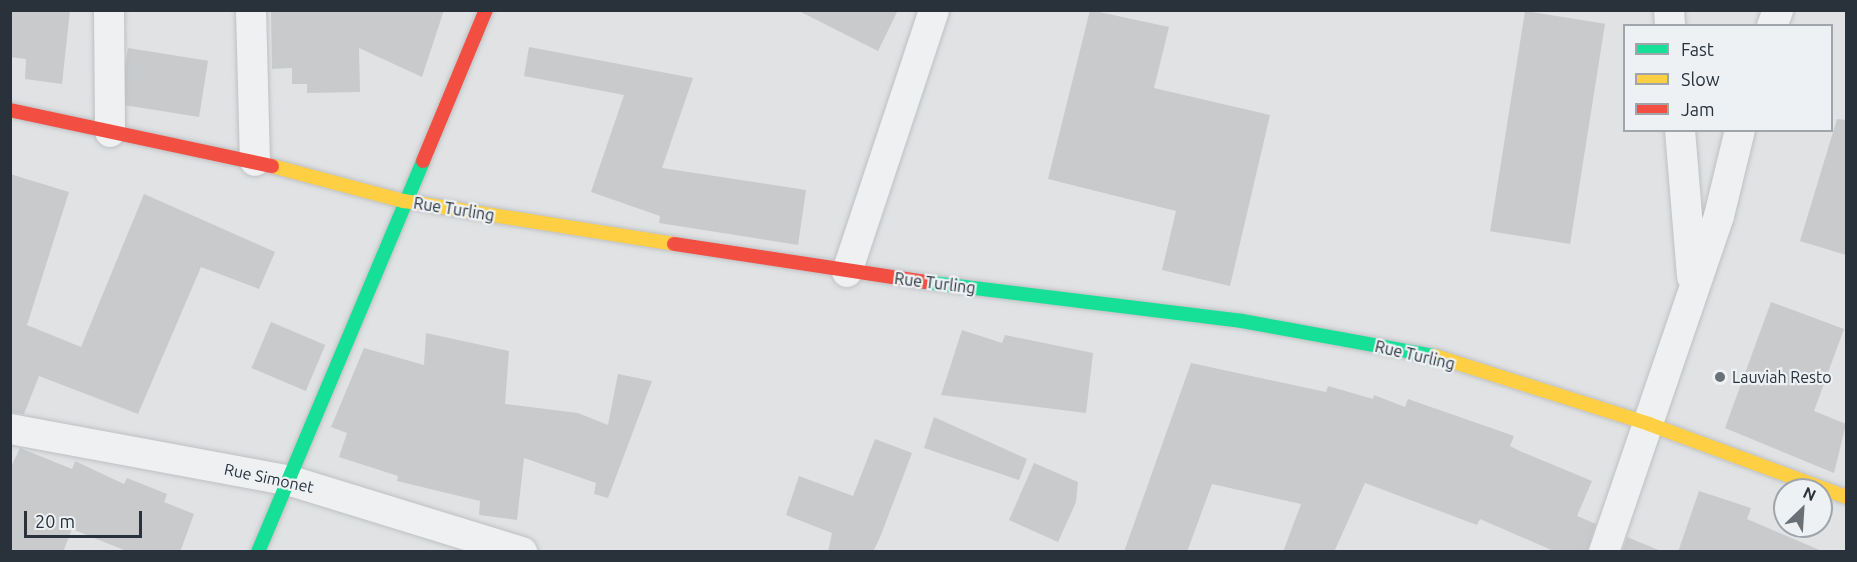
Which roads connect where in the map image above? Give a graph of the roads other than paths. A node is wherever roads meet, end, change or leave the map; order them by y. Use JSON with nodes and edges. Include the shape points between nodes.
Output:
{"nodes":[{"id":1,"x":109,"y":10,"type":"edge"},
{"id":2,"x":251,"y":10,"type":"edge"},
{"id":3,"x":486,"y":10,"type":"edge"},
{"id":4,"x":934,"y":10,"type":"edge"},
{"id":5,"x":10,"y":110,"type":"edge"},
{"id":6,"x":110,"y":132,"type":"junction"},
{"id":7,"x":1680,"y":132,"type":"edge"},
{"id":8,"x":1740,"y":132,"type":"edge"},
{"id":9,"x":255,"y":161,"type":"junction"},
{"id":10,"x":404,"y":201,"type":"junction"},
{"id":11,"x":848,"y":272,"type":"junction"},
{"id":12,"x":1693,"y":283,"type":"junction"},
{"id":13,"x":1649,"y":424,"type":"junction"},
{"id":14,"x":10,"y":429,"type":"edge"},
{"id":15,"x":291,"y":481,"type":"junction"},
{"id":16,"x":1846,"y":497,"type":"edge"},
{"id":17,"x":258,"y":552,"type":"edge"},
{"id":18,"x":522,"y":552,"type":"edge"},
{"id":19,"x":1604,"y":552,"type":"edge"}],
"edges":[{"from":1,"to":6,"type":"street"},
{"from":2,"to":9,"type":"street"},
{"from":3,"to":10,"type":"main road"},
{"from":4,"to":11,"type":"street"},
{"from":5,"to":6,"type":"main road","name":"Rue Turling"},
{"from":6,"to":9,"type":"main road","name":"Rue Turling"},
{"from":7,"to":12,"type":"street"},
{"from":8,"to":12,"type":"street","via":[[1719,216]]},
{"from":9,"to":10,"type":"main road","name":"Rue Turling"},
{"from":10,"to":11,"type":"main road","name":"Rue Turling"},
{"from":10,"to":15,"type":"main road"},
{"from":11,"to":13,"type":"main road","name":"Rue Turling","via":[[1242,321],[1431,355]]},
{"from":12,"to":13,"type":"street"},
{"from":13,"to":16,"type":"main road","name":"Rue Turling"},
{"from":13,"to":19,"type":"street"},
{"from":14,"to":15,"type":"street","name":"Rue Simonet"},
{"from":15,"to":17,"type":"main road"},
{"from":15,"to":18,"type":"street","name":"Rue Simonet"}]}
